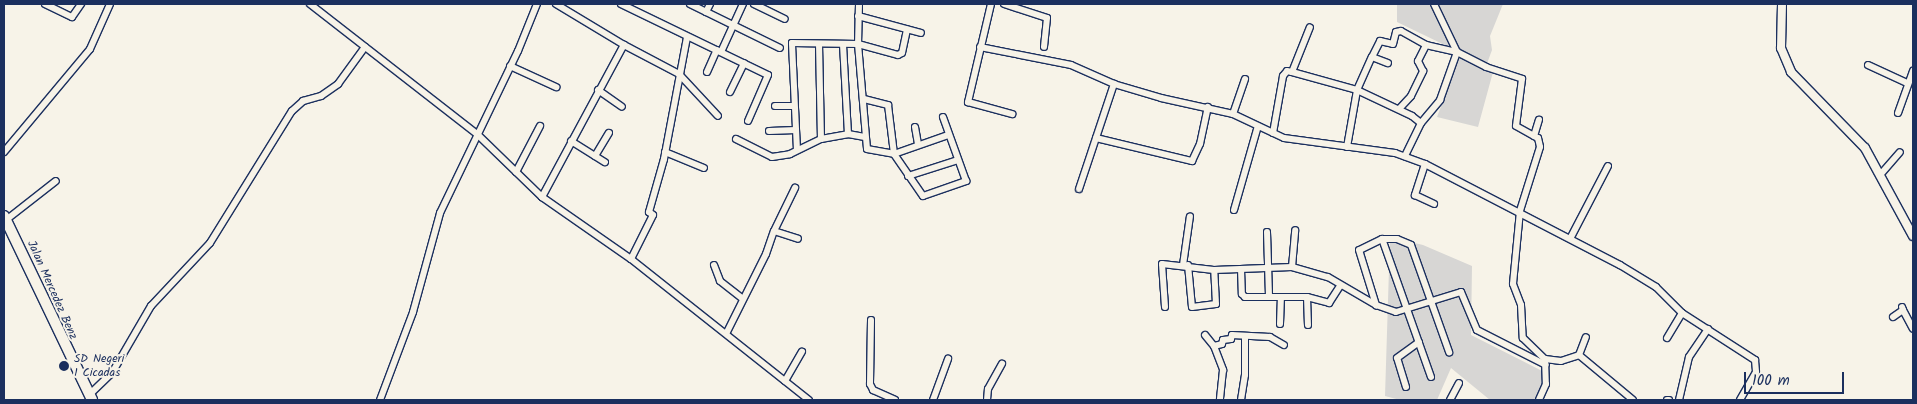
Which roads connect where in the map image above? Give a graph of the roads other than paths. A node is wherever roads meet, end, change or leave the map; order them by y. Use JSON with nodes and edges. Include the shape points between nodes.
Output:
{"nodes":[{"id":1,"x":45,"y":4,"type":"edge"},
{"id":2,"x":81,"y":4,"type":"edge"},
{"id":3,"x":110,"y":4,"type":"edge"},
{"id":4,"x":310,"y":4,"type":"edge"},
{"id":5,"x":537,"y":4,"type":"edge"},
{"id":6,"x":556,"y":4,"type":"edge"},
{"id":7,"x":621,"y":4,"type":"edge"},
{"id":8,"x":690,"y":4,"type":"edge"},
{"id":9,"x":710,"y":4,"type":"edge"},
{"id":10,"x":743,"y":4,"type":"edge"},
{"id":11,"x":754,"y":4,"type":"edge"},
{"id":12,"x":858,"y":4,"type":"edge"},
{"id":13,"x":991,"y":4,"type":"edge"},
{"id":14,"x":1004,"y":4,"type":"edge"},
{"id":15,"x":1434,"y":4,"type":"edge"},
{"id":16,"x":1782,"y":4,"type":"edge"},
{"id":17,"x":706,"y":12,"type":"junction"},
{"id":18,"x":858,"y":16,"type":"junction"},
{"id":19,"x":785,"y":19,"type":"dead end"},
{"id":20,"x":732,"y":27,"type":"junction"},
{"id":21,"x":1310,"y":27,"type":"dead end"},
{"id":22,"x":907,"y":30,"type":"junction"},
{"id":23,"x":921,"y":33,"type":"dead end"},
{"id":24,"x":687,"y":37,"type":"junction"},
{"id":25,"x":819,"y":44,"type":"junction"},
{"id":26,"x":843,"y":44,"type":"junction"},
{"id":27,"x":858,"y":44,"type":"junction"},
{"id":28,"x":624,"y":45,"type":"junction"},
{"id":29,"x":1426,"y":45,"type":"junction"},
{"id":30,"x":365,"y":47,"type":"junction"},
{"id":31,"x":980,"y":47,"type":"junction"},
{"id":32,"x":1044,"y":47,"type":"dead end"},
{"id":33,"x":780,"y":48,"type":"dead end"},
{"id":34,"x":719,"y":51,"type":"junction"},
{"id":35,"x":1457,"y":52,"type":"junction"},
{"id":36,"x":1372,"y":57,"type":"junction"},
{"id":37,"x":744,"y":63,"type":"junction"},
{"id":38,"x":1388,"y":63,"type":"dead end"},
{"id":39,"x":1868,"y":65,"type":"dead end"},
{"id":40,"x":510,"y":66,"type":"junction"},
{"id":41,"x":1913,"y":71,"type":"edge"},
{"id":42,"x":707,"y":72,"type":"dead end"},
{"id":43,"x":1292,"y":72,"type":"junction"},
{"id":44,"x":680,"y":74,"type":"junction"},
{"id":45,"x":1245,"y":79,"type":"dead end"},
{"id":46,"x":1910,"y":80,"type":"edge"},
{"id":47,"x":1114,"y":84,"type":"junction"},
{"id":48,"x":556,"y":87,"type":"dead end"},
{"id":49,"x":598,"y":90,"type":"junction"},
{"id":50,"x":1357,"y":90,"type":"junction"},
{"id":51,"x":730,"y":92,"type":"dead end"},
{"id":52,"x":864,"y":99,"type":"junction"},
{"id":53,"x":775,"y":106,"type":"dead end"},
{"id":54,"x":794,"y":106,"type":"junction"},
{"id":55,"x":622,"y":107,"type":"dead end"},
{"id":56,"x":1208,"y":107,"type":"junction"},
{"id":57,"x":1400,"y":108,"type":"junction"},
{"id":58,"x":1898,"y":113,"type":"dead end"},
{"id":59,"x":1012,"y":114,"type":"dead end"},
{"id":60,"x":1233,"y":114,"type":"junction"},
{"id":61,"x":718,"y":116,"type":"dead end"},
{"id":62,"x":943,"y":117,"type":"dead end"},
{"id":63,"x":1540,"y":120,"type":"dead end"},
{"id":64,"x":748,"y":121,"type":"dead end"},
{"id":65,"x":1421,"y":123,"type":"junction"},
{"id":66,"x":540,"y":126,"type":"dead end"},
{"id":67,"x":1258,"y":126,"type":"junction"},
{"id":68,"x":915,"y":127,"type":"dead end"},
{"id":69,"x":796,"y":130,"type":"junction"},
{"id":70,"x":769,"y":131,"type":"dead end"},
{"id":71,"x":609,"y":133,"type":"dead end"},
{"id":72,"x":1273,"y":133,"type":"junction"},
{"id":73,"x":477,"y":134,"type":"junction"},
{"id":74,"x":848,"y":134,"type":"junction"},
{"id":75,"x":948,"y":135,"type":"junction"},
{"id":76,"x":1534,"y":136,"type":"junction"},
{"id":77,"x":865,"y":137,"type":"junction"},
{"id":78,"x":1096,"y":138,"type":"junction"},
{"id":79,"x":736,"y":139,"type":"dead end"},
{"id":80,"x":821,"y":139,"type":"junction"},
{"id":81,"x":571,"y":142,"type":"junction"},
{"id":82,"x":918,"y":144,"type":"junction"},
{"id":83,"x":1347,"y":148,"type":"junction"},
{"id":84,"x":797,"y":150,"type":"junction"},
{"id":85,"x":4,"y":152,"type":"edge"},
{"id":86,"x":665,"y":152,"type":"junction"},
{"id":87,"x":1900,"y":152,"type":"dead end"},
{"id":88,"x":894,"y":154,"type":"junction"},
{"id":89,"x":594,"y":156,"type":"junction"},
{"id":90,"x":1405,"y":156,"type":"junction"},
{"id":91,"x":958,"y":160,"type":"junction"},
{"id":92,"x":605,"y":162,"type":"dead end"},
{"id":93,"x":1425,"y":164,"type":"junction"},
{"id":94,"x":1608,"y":166,"type":"dead end"},
{"id":95,"x":704,"y":168,"type":"dead end"},
{"id":96,"x":516,"y":172,"type":"junction"},
{"id":97,"x":1880,"y":174,"type":"junction"},
{"id":98,"x":908,"y":176,"type":"junction"},
{"id":99,"x":56,"y":181,"type":"dead end"},
{"id":100,"x":795,"y":188,"type":"dead end"},
{"id":101,"x":1079,"y":188,"type":"dead end"},
{"id":102,"x":542,"y":196,"type":"junction"},
{"id":103,"x":1434,"y":204,"type":"dead end"},
{"id":104,"x":1234,"y":210,"type":"dead end"},
{"id":105,"x":1520,"y":211,"type":"junction"},
{"id":106,"x":1190,"y":216,"type":"dead end"},
{"id":107,"x":5,"y":218,"type":"edge"},
{"id":108,"x":776,"y":229,"type":"junction"},
{"id":109,"x":1295,"y":230,"type":"dead end"},
{"id":110,"x":1267,"y":232,"type":"dead end"},
{"id":111,"x":1913,"y":236,"type":"edge"},
{"id":112,"x":1571,"y":238,"type":"junction"},
{"id":113,"x":798,"y":239,"type":"dead end"},
{"id":114,"x":1382,"y":239,"type":"junction"},
{"id":115,"x":631,"y":259,"type":"junction"},
{"id":116,"x":714,"y":265,"type":"dead end"},
{"id":117,"x":1185,"y":265,"type":"junction"},
{"id":118,"x":1266,"y":267,"type":"junction"},
{"id":119,"x":1292,"y":267,"type":"junction"},
{"id":120,"x":1241,"y":269,"type":"junction"},
{"id":121,"x":1214,"y":270,"type":"junction"},
{"id":122,"x":1340,"y":286,"type":"junction"},
{"id":123,"x":1269,"y":295,"type":"junction"},
{"id":124,"x":1281,"y":297,"type":"junction"},
{"id":125,"x":1307,"y":297,"type":"junction"},
{"id":126,"x":743,"y":298,"type":"junction"},
{"id":127,"x":1432,"y":299,"type":"junction"},
{"id":128,"x":1376,"y":305,"type":"junction"},
{"id":129,"x":1165,"y":307,"type":"dead end"},
{"id":130,"x":1406,"y":310,"type":"junction"},
{"id":131,"x":1682,"y":313,"type":"junction"},
{"id":132,"x":1893,"y":317,"type":"dead end"},
{"id":133,"x":871,"y":320,"type":"dead end"},
{"id":134,"x":1280,"y":324,"type":"dead end"},
{"id":135,"x":1308,"y":325,"type":"dead end"},
{"id":136,"x":1913,"y":328,"type":"edge"},
{"id":137,"x":1708,"y":329,"type":"junction"},
{"id":138,"x":726,"y":332,"type":"junction"},
{"id":139,"x":1205,"y":335,"type":"dead end"},
{"id":140,"x":1244,"y":336,"type":"junction"},
{"id":141,"x":1586,"y":337,"type":"dead end"},
{"id":142,"x":1667,"y":338,"type":"dead end"},
{"id":143,"x":1419,"y":342,"type":"junction"},
{"id":144,"x":1284,"y":345,"type":"dead end"},
{"id":145,"x":1214,"y":346,"type":"junction"},
{"id":146,"x":802,"y":351,"type":"dead end"},
{"id":147,"x":1449,"y":352,"type":"dead end"},
{"id":148,"x":1579,"y":355,"type":"junction"},
{"id":149,"x":948,"y":359,"type":"dead end"},
{"id":150,"x":1545,"y":362,"type":"junction"},
{"id":151,"x":1002,"y":364,"type":"dead end"},
{"id":152,"x":1431,"y":377,"type":"dead end"},
{"id":153,"x":785,"y":381,"type":"junction"},
{"id":154,"x":1459,"y":383,"type":"dead end"},
{"id":155,"x":1406,"y":387,"type":"dead end"},
{"id":156,"x":91,"y":398,"type":"edge"},
{"id":157,"x":380,"y":400,"type":"edge"},
{"id":158,"x":809,"y":400,"type":"edge"},
{"id":159,"x":895,"y":400,"type":"edge"},
{"id":160,"x":933,"y":400,"type":"edge"},
{"id":161,"x":987,"y":400,"type":"edge"},
{"id":162,"x":1220,"y":400,"type":"edge"},
{"id":163,"x":1241,"y":400,"type":"edge"},
{"id":164,"x":1450,"y":400,"type":"edge"},
{"id":165,"x":1539,"y":400,"type":"edge"},
{"id":166,"x":1633,"y":400,"type":"edge"},
{"id":167,"x":1679,"y":400,"type":"edge"},
{"id":168,"x":1740,"y":400,"type":"edge"}],
"edges":[{"from":1,"to":2,"type":"street","via":[[72,17]]},
{"from":3,"to":85,"type":"street","via":[[90,48]]},
{"from":4,"to":30,"type":"street"},
{"from":5,"to":40,"type":"street"},
{"from":6,"to":28,"type":"street"},
{"from":7,"to":24,"type":"street"},
{"from":8,"to":17,"type":"street"},
{"from":9,"to":17,"type":"street"},
{"from":10,"to":20,"type":"street"},
{"from":11,"to":19,"type":"street"},
{"from":12,"to":18,"type":"street"},
{"from":13,"to":31,"type":"street"},
{"from":14,"to":32,"type":"street","via":[[1047,19]]},
{"from":15,"to":35,"type":"street"},
{"from":16,"to":97,"type":"street","via":[[1781,48],[1791,72],[1857,138]]},
{"from":17,"to":20,"type":"street"},
{"from":18,"to":22,"type":"street"},
{"from":18,"to":27,"type":"street"},
{"from":20,"to":33,"type":"street"},
{"from":20,"to":34,"type":"street"},
{"from":21,"to":43,"type":"street"},
{"from":22,"to":23,"type":"street"},
{"from":22,"to":27,"type":"street","via":[[900,55]]},
{"from":24,"to":34,"type":"street"},
{"from":24,"to":44,"type":"street"},
{"from":25,"to":26,"type":"street"},
{"from":25,"to":54,"type":"street","via":[[792,43]]},
{"from":25,"to":80,"type":"street"},
{"from":26,"to":27,"type":"street"},
{"from":26,"to":74,"type":"street"},
{"from":27,"to":52,"type":"street"},
{"from":28,"to":44,"type":"street"},
{"from":28,"to":49,"type":"street"},
{"from":29,"to":35,"type":"street"},
{"from":29,"to":36,"type":"street","via":[[1410,34],[1398,31],[1395,43],[1381,40]]},
{"from":29,"to":57,"type":"street","via":[[1418,61],[1423,71],[1414,83],[1412,94]]},
{"from":30,"to":73,"type":"street"},
{"from":30,"to":156,"type":"street","via":[[338,84],[321,96],[303,101],[292,111],[210,243],[151,306],[112,373]]},
{"from":31,"to":47,"type":"street","via":[[1054,60]]},
{"from":31,"to":59,"type":"street","via":[[968,102]]},
{"from":34,"to":37,"type":"street"},
{"from":34,"to":42,"type":"street"},
{"from":35,"to":65,"type":"street","via":[[1440,100]]},
{"from":35,"to":76,"type":"street","via":[[1486,67],[1522,79],[1516,126]]},
{"from":36,"to":38,"type":"street"},
{"from":36,"to":50,"type":"street"},
{"from":37,"to":51,"type":"street"},
{"from":37,"to":64,"type":"street","via":[[768,74]]},
{"from":39,"to":46,"type":"street"},
{"from":40,"to":48,"type":"street"},
{"from":40,"to":73,"type":"street"},
{"from":41,"to":46,"type":"street"},
{"from":43,"to":50,"type":"street"},
{"from":43,"to":72,"type":"street","via":[[1287,71],[1283,76]]},
{"from":44,"to":61,"type":"street"},
{"from":44,"to":86,"type":"street"},
{"from":45,"to":60,"type":"street"},
{"from":46,"to":58,"type":"street"},
{"from":47,"to":56,"type":"street","via":[[1177,102]]},
{"from":47,"to":78,"type":"street"},
{"from":49,"to":55,"type":"street"},
{"from":49,"to":81,"type":"street"},
{"from":50,"to":57,"type":"street"},
{"from":50,"to":83,"type":"street"},
{"from":52,"to":77,"type":"street"},
{"from":52,"to":88,"type":"street","via":[[888,105]]},
{"from":53,"to":54,"type":"street"},
{"from":54,"to":69,"type":"street"},
{"from":56,"to":60,"type":"street"},
{"from":56,"to":78,"type":"street","via":[[1200,144],[1192,161]]},
{"from":57,"to":65,"type":"street"},
{"from":60,"to":67,"type":"street"},
{"from":62,"to":75,"type":"street","via":[[950,131]]},
{"from":63,"to":76,"type":"street"},
{"from":65,"to":90,"type":"street"},
{"from":66,"to":96,"type":"street"},
{"from":67,"to":72,"type":"street"},
{"from":67,"to":104,"type":"street"},
{"from":68,"to":82,"type":"street"},
{"from":69,"to":70,"type":"street"},
{"from":69,"to":84,"type":"street"},
{"from":71,"to":89,"type":"street"},
{"from":72,"to":83,"type":"street"},
{"from":73,"to":96,"type":"street"},
{"from":73,"to":157,"type":"street","via":[[438,220],[413,312]]},
{"from":74,"to":77,"type":"street"},
{"from":74,"to":80,"type":"street"},
{"from":75,"to":82,"type":"street"},
{"from":75,"to":91,"type":"street"},
{"from":76,"to":105,"type":"street","via":[[1540,147]]},
{"from":77,"to":88,"type":"street","via":[[868,150]]},
{"from":78,"to":101,"type":"street"},
{"from":79,"to":84,"type":"street","via":[[770,156]]},
{"from":80,"to":84,"type":"street"},
{"from":81,"to":89,"type":"street"},
{"from":81,"to":102,"type":"street"},
{"from":82,"to":88,"type":"street"},
{"from":83,"to":90,"type":"street"},
{"from":86,"to":95,"type":"street"},
{"from":86,"to":115,"type":"street","via":[[649,212],[653,215]]},
{"from":87,"to":97,"type":"street"},
{"from":88,"to":98,"type":"street"},
{"from":89,"to":92,"type":"street"},
{"from":90,"to":93,"type":"street"},
{"from":91,"to":98,"type":"street"},
{"from":91,"to":98,"type":"street","via":[[965,182],[940,191],[920,195]]},
{"from":93,"to":103,"type":"street","via":[[1415,195]]},
{"from":93,"to":105,"type":"street"},
{"from":94,"to":112,"type":"street"},
{"from":96,"to":102,"type":"street"},
{"from":97,"to":111,"type":"street"},
{"from":99,"to":107,"type":"street"},
{"from":100,"to":108,"type":"street"},
{"from":102,"to":115,"type":"street"},
{"from":105,"to":112,"type":"street"},
{"from":105,"to":150,"type":"street","via":[[1513,284],[1521,305],[1521,333]]},
{"from":106,"to":117,"type":"street"},
{"from":107,"to":156,"type":"main road","name":"Jalan Mercedez Benz"},
{"from":108,"to":113,"type":"street"},
{"from":108,"to":126,"type":"street"},
{"from":109,"to":119,"type":"street"},
{"from":110,"to":118,"type":"street"},
{"from":112,"to":131,"type":"street","via":[[1656,287]]},
{"from":114,"to":127,"type":"street","via":[[1397,239],[1411,245]]},
{"from":114,"to":128,"type":"street","via":[[1359,250]]},
{"from":114,"to":130,"type":"street"},
{"from":115,"to":138,"type":"street"},
{"from":116,"to":126,"type":"street","via":[[720,281]]},
{"from":117,"to":121,"type":"street"},
{"from":117,"to":121,"type":"street","via":[[1192,306],[1216,304]]},
{"from":117,"to":129,"type":"street","via":[[1162,264]]},
{"from":118,"to":119,"type":"street"},
{"from":118,"to":120,"type":"street"},
{"from":118,"to":123,"type":"street"},
{"from":119,"to":122,"type":"street","via":[[1317,273]]},
{"from":120,"to":121,"type":"street"},
{"from":120,"to":123,"type":"street","via":[[1243,296]]},
{"from":122,"to":125,"type":"street","via":[[1329,304]]},
{"from":122,"to":128,"type":"street"},
{"from":123,"to":124,"type":"street"},
{"from":124,"to":125,"type":"street"},
{"from":124,"to":134,"type":"street"},
{"from":125,"to":135,"type":"street"},
{"from":126,"to":138,"type":"street"},
{"from":127,"to":130,"type":"street"},
{"from":127,"to":147,"type":"street"},
{"from":127,"to":150,"type":"street","via":[[1461,292],[1477,330]]},
{"from":128,"to":130,"type":"street","via":[[1396,312]]},
{"from":130,"to":143,"type":"street"},
{"from":131,"to":137,"type":"street"},
{"from":131,"to":142,"type":"street"},
{"from":132,"to":136,"type":"street","via":[[1902,308]]},
{"from":133,"to":159,"type":"street","via":[[870,384],[873,390]]},
{"from":137,"to":167,"type":"street","via":[[1689,356]]},
{"from":137,"to":168,"type":"street","via":[[1755,360],[1756,372]]},
{"from":138,"to":153,"type":"street"},
{"from":139,"to":145,"type":"street"},
{"from":140,"to":144,"type":"street","via":[[1270,337]]},
{"from":140,"to":145,"type":"street","via":[[1232,335],[1231,339]]},
{"from":140,"to":163,"type":"street","via":[[1245,374]]},
{"from":141,"to":148,"type":"street"},
{"from":143,"to":152,"type":"street"},
{"from":143,"to":155,"type":"street","via":[[1397,358]]},
{"from":145,"to":162,"type":"street","via":[[1223,370]]},
{"from":146,"to":153,"type":"street"},
{"from":148,"to":150,"type":"street"},
{"from":148,"to":166,"type":"street"},
{"from":149,"to":160,"type":"street"},
{"from":150,"to":165,"type":"street","via":[[1546,384]]},
{"from":151,"to":161,"type":"street","via":[[988,389]]},
{"from":153,"to":158,"type":"street"},
{"from":154,"to":164,"type":"street"}]}
